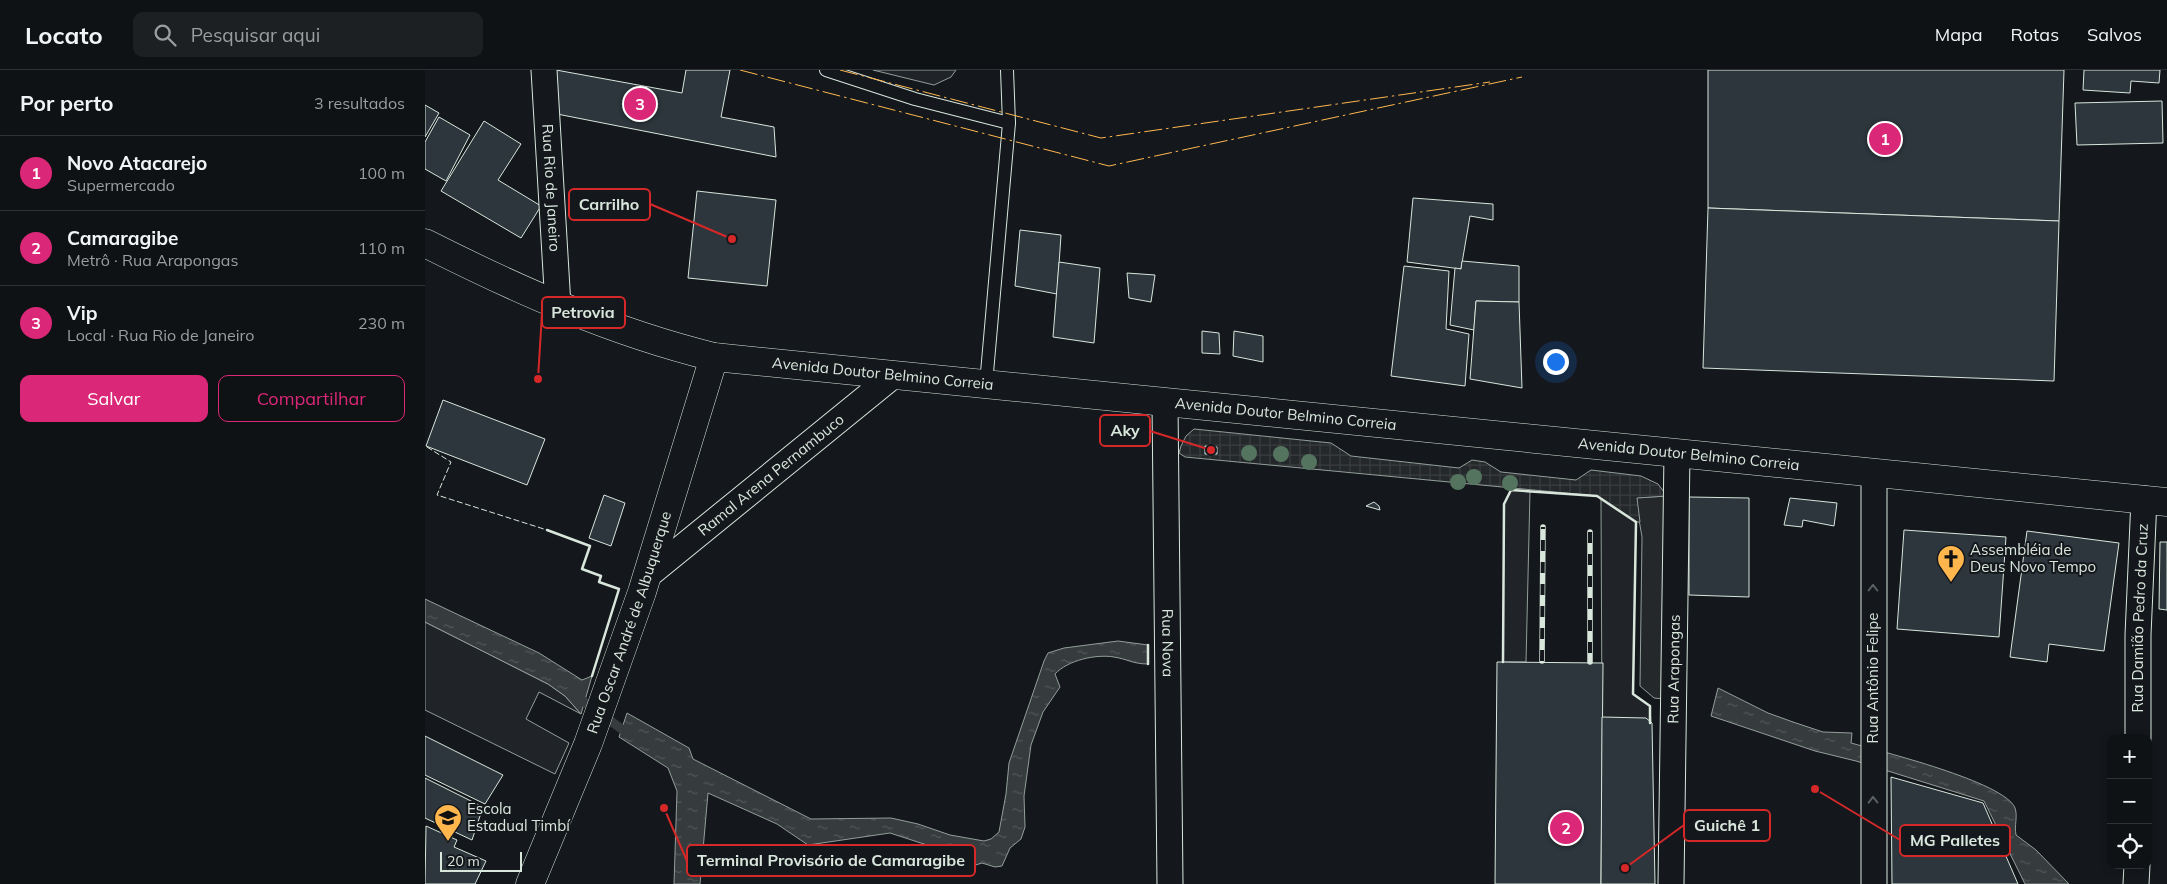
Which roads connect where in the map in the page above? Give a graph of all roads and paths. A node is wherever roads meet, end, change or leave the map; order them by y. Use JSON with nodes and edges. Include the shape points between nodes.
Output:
{"nodes":[{"id":1,"x":544,"y":70,"type":"edge"},
{"id":2,"x":826,"y":70,"type":"edge"},
{"id":3,"x":1007,"y":70,"type":"edge"},
{"id":4,"x":1009,"y":123,"type":"junction"},
{"id":5,"x":425,"y":243,"type":"edge"},
{"id":6,"x":558,"y":306,"type":"junction"},
{"id":7,"x":714,"y":356,"type":"junction"},
{"id":8,"x":894,"y":375,"type":"junction"},
{"id":9,"x":986,"y":384,"type":"junction"},
{"id":10,"x":1165,"y":403,"type":"junction"},
{"id":11,"x":1677,"y":453,"type":"junction"},
{"id":12,"x":1874,"y":472,"type":"junction"},
{"id":13,"x":2156,"y":501,"type":"edge"},
{"id":14,"x":647,"y":576,"type":"junction"},
{"id":15,"x":2138,"y":734,"type":"edge"},
{"id":16,"x":2137,"y":869,"type":"edge"},
{"id":17,"x":531,"y":884,"type":"edge"},
{"id":18,"x":1171,"y":884,"type":"edge"},
{"id":19,"x":1671,"y":884,"type":"edge"},
{"id":20,"x":1874,"y":884,"type":"edge"},
{"id":21,"x":2136,"y":884,"type":"edge"}],
"edges":[{"from":1,"to":6,"type":"street","name":"Rua Rio de Janeiro"},
{"from":2,"to":4,"type":"lane","via":[[915,99]]},
{"from":3,"to":4,"type":"lane"},
{"from":4,"to":9,"type":"lane"},
{"from":5,"to":6,"type":"main road","name":"Avenida Doutor Belmino Correia"},
{"from":6,"to":7,"type":"main road","name":"Avenida Doutor Belmino Correia","via":[[644,338]]},
{"from":7,"to":8,"type":"main road","name":"Avenida Doutor Belmino Correia"},
{"from":7,"to":14,"type":"main road","name":"Rua Oscar André de Albuquerque"},
{"from":8,"to":9,"type":"main road","name":"Avenida Doutor Belmino Correia"},
{"from":8,"to":14,"type":"street","name":"Ramal Arena Pernambuco"},
{"from":9,"to":10,"type":"main road","name":"Avenida Doutor Belmino Correia"},
{"from":10,"to":11,"type":"main road","name":"Avenida Doutor Belmino Correia"},
{"from":10,"to":18,"type":"street","name":"Rua Nova"},
{"from":11,"to":12,"type":"main road","name":"Avenida Doutor Belmino Correia"},
{"from":11,"to":19,"type":"street","name":"Rua Arapongas"},
{"from":12,"to":13,"type":"main road","name":"Avenida Doutor Belmino Correia"},
{"from":20,"to":12,"type":"street","name":"Rua Antônio Felipe","one_way":true},
{"from":13,"to":15,"type":"street","name":"Rua Damião Pedro da Cruz","via":[[2137,635]]},
{"from":14,"to":17,"type":"main road","name":"Rua Oscar André de Albuquerque","via":[[588,744]]},
{"from":16,"to":21,"type":"street"}]}
